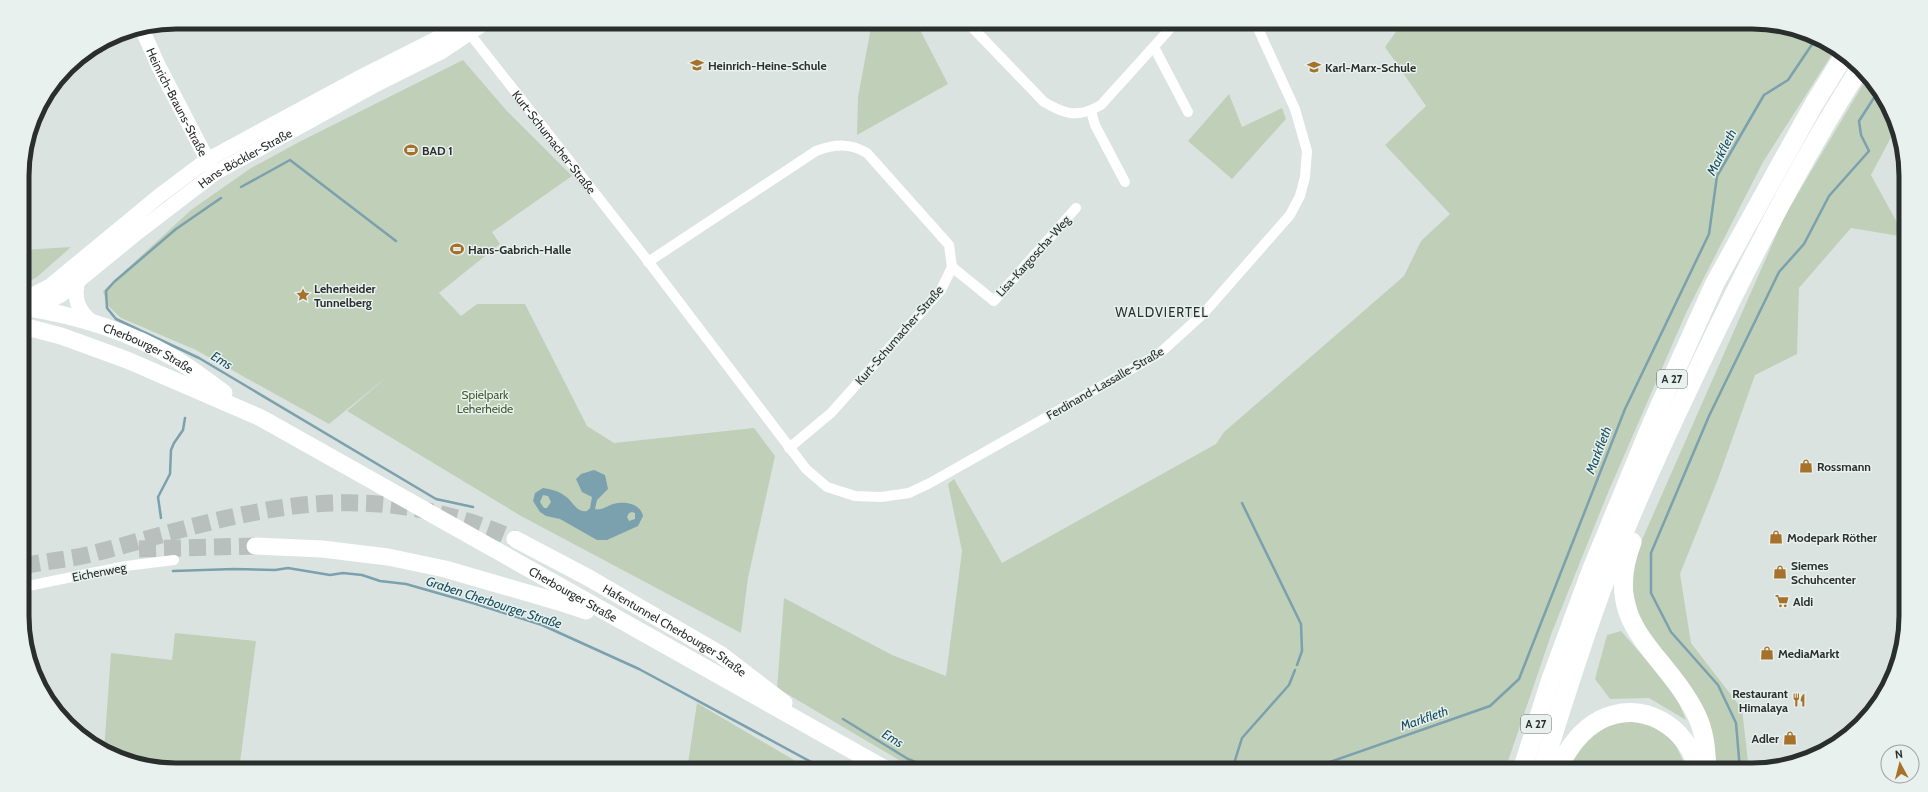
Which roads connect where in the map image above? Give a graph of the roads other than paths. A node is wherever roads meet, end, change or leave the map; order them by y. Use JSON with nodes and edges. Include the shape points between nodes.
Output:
{"nodes":[{"id":1,"x":455,"y":29,"type":"edge"},
{"id":2,"x":460,"y":29,"type":"edge"},
{"id":3,"x":466,"y":29,"type":"edge"},
{"id":4,"x":973,"y":29,"type":"edge"},
{"id":5,"x":1170,"y":29,"type":"edge"},
{"id":6,"x":1259,"y":29,"type":"edge"},
{"id":7,"x":144,"y":33,"type":"edge"},
{"id":8,"x":1154,"y":48,"type":"junction"},
{"id":9,"x":1842,"y":59,"type":"edge"},
{"id":10,"x":1857,"y":73,"type":"edge"},
{"id":11,"x":1091,"y":111,"type":"junction"},
{"id":12,"x":1188,"y":112,"type":"dead end"},
{"id":13,"x":207,"y":160,"type":"junction"},
{"id":14,"x":215,"y":174,"type":"junction"},
{"id":15,"x":1125,"y":182,"type":"dead end"},
{"id":16,"x":1076,"y":208,"type":"dead end"},
{"id":17,"x":648,"y":262,"type":"junction"},
{"id":18,"x":952,"y":267,"type":"junction"},
{"id":19,"x":78,"y":281,"type":"junction"},
{"id":20,"x":29,"y":306,"type":"edge"},
{"id":21,"x":29,"y":306,"type":"edge"},
{"id":22,"x":29,"y":308,"type":"edge"},
{"id":23,"x":29,"y":310,"type":"edge"},
{"id":24,"x":92,"y":322,"type":"junction"},
{"id":25,"x":29,"y":327,"type":"edge"},
{"id":26,"x":40,"y":330,"type":"junction"},
{"id":27,"x":261,"y":418,"type":"junction"},
{"id":28,"x":789,"y":448,"type":"junction"},
{"id":29,"x":1658,"y":452,"type":"junction"},
{"id":30,"x":515,"y":539,"type":"tunnel mouth"},
{"id":31,"x":254,"y":546,"type":"tunnel mouth"},
{"id":32,"x":174,"y":560,"type":"dead end"},
{"id":33,"x":29,"y":586,"type":"edge"},
{"id":34,"x":629,"y":626,"type":"junction"},
{"id":35,"x":825,"y":735,"type":"junction"},
{"id":36,"x":875,"y":763,"type":"edge"},
{"id":37,"x":1524,"y":763,"type":"edge"},
{"id":38,"x":1544,"y":763,"type":"edge"},
{"id":39,"x":1561,"y":763,"type":"edge"},
{"id":40,"x":1696,"y":763,"type":"edge"},
{"id":41,"x":1707,"y":763,"type":"edge"}],
"edges":[{"from":1,"to":13,"type":"street","name":"Hans-Böckler-Straße"},
{"from":2,"to":14,"type":"street","name":"Hans-Böckler-Straße","via":[[441,52],[376,84]]},
{"from":3,"to":17,"type":"street","name":"Kurt-Schumacher-Straße"},
{"from":4,"to":11,"type":"street","via":[[1044,102],[1066,113]]},
{"from":5,"to":8,"type":"street"},
{"from":6,"to":28,"type":"street","name":"Ferdinand-Lassalle-Straße","via":[[1296,109],[1307,151],[1305,177],[1300,196],[1290,214],[1180,337],[1160,353],[1125,374],[909,493],[881,497],[858,496],[827,487],[806,469]]},
{"from":7,"to":13,"type":"street","name":"Heinrich-Brauns-Straße"},
{"from":8,"to":11,"type":"street","via":[[1101,105]]},
{"from":8,"to":12,"type":"street"},
{"from":9,"to":37,"type":"highway","number":"A 27","via":[[1814,104],[1715,283],[1655,416],[1585,586],[1550,679]]},
{"from":10,"to":29,"type":"highway","number":"A 27","via":[[1830,115],[1747,267]]},
{"from":11,"to":15,"type":"street","via":[[1095,125]]},
{"from":13,"to":14,"type":"street","name":"Heinrich-Brauns-Straße"},
{"from":13,"to":20,"type":"street","name":"Hans-Böckler-Straße","via":[[40,292],[36,303]]},
{"from":14,"to":19,"type":"street","name":"Hans-Böckler-Straße"},
{"from":16,"to":18,"type":"street","name":"Lisa-Kargoscha-Weg","via":[[994,301]]},
{"from":17,"to":18,"type":"street","via":[[816,151],[842,145],[858,148],[867,153],[949,245]]},
{"from":17,"to":28,"type":"street","name":"Kurt-Schumacher-Straße"},
{"from":18,"to":28,"type":"street","name":"Kurt-Schumacher-Straße","via":[[941,290],[831,413]]},
{"from":19,"to":21,"type":"street","name":"Hans-Böckler-Straße","via":[[61,295]]},
{"from":19,"to":24,"type":"street","via":[[77,302],[80,310]]},
{"from":22,"to":24,"type":"main road","name":"Cherbourger Straße"},
{"from":23,"to":26,"type":"main road"},
{"from":24,"to":27,"type":"main road","name":"Cherbourger Straße","via":[[139,340],[173,358]]},
{"from":25,"to":26,"type":"main road","name":"Cherbourger Straße"},
{"from":26,"to":27,"type":"main road","name":"Cherbourger Straße","via":[[127,360]]},
{"from":27,"to":34,"type":"main road","name":"Cherbourger Straße"},
{"from":29,"to":38,"type":"highway","number":"A 27","via":[[1606,578]]},
{"from":29,"to":41,"type":"highway","via":[[1659,474],[1626,556],[1625,604],[1643,642],[1683,692],[1696,714],[1703,729]]},
{"from":30,"to":35,"type":"main road","name":"Hafentunnel Cherbourger Straße","via":[[589,578],[720,654]]},
{"from":31,"to":34,"type":"main road","name":"Hafentunnel Cherbourger Straße","via":[[329,549],[417,563],[559,602]]},
{"from":32,"to":33,"type":"street","name":"Eichenweg","via":[[126,566]]},
{"from":34,"to":35,"type":"main road","name":"Cherbourger Straße"},
{"from":35,"to":36,"type":"main road","name":"Cherbourger Straße"},
{"from":39,"to":40,"type":"highway","via":[[1577,738],[1588,728],[1612,715],[1625,713],[1651,716],[1675,729],[1694,754]]}]}
